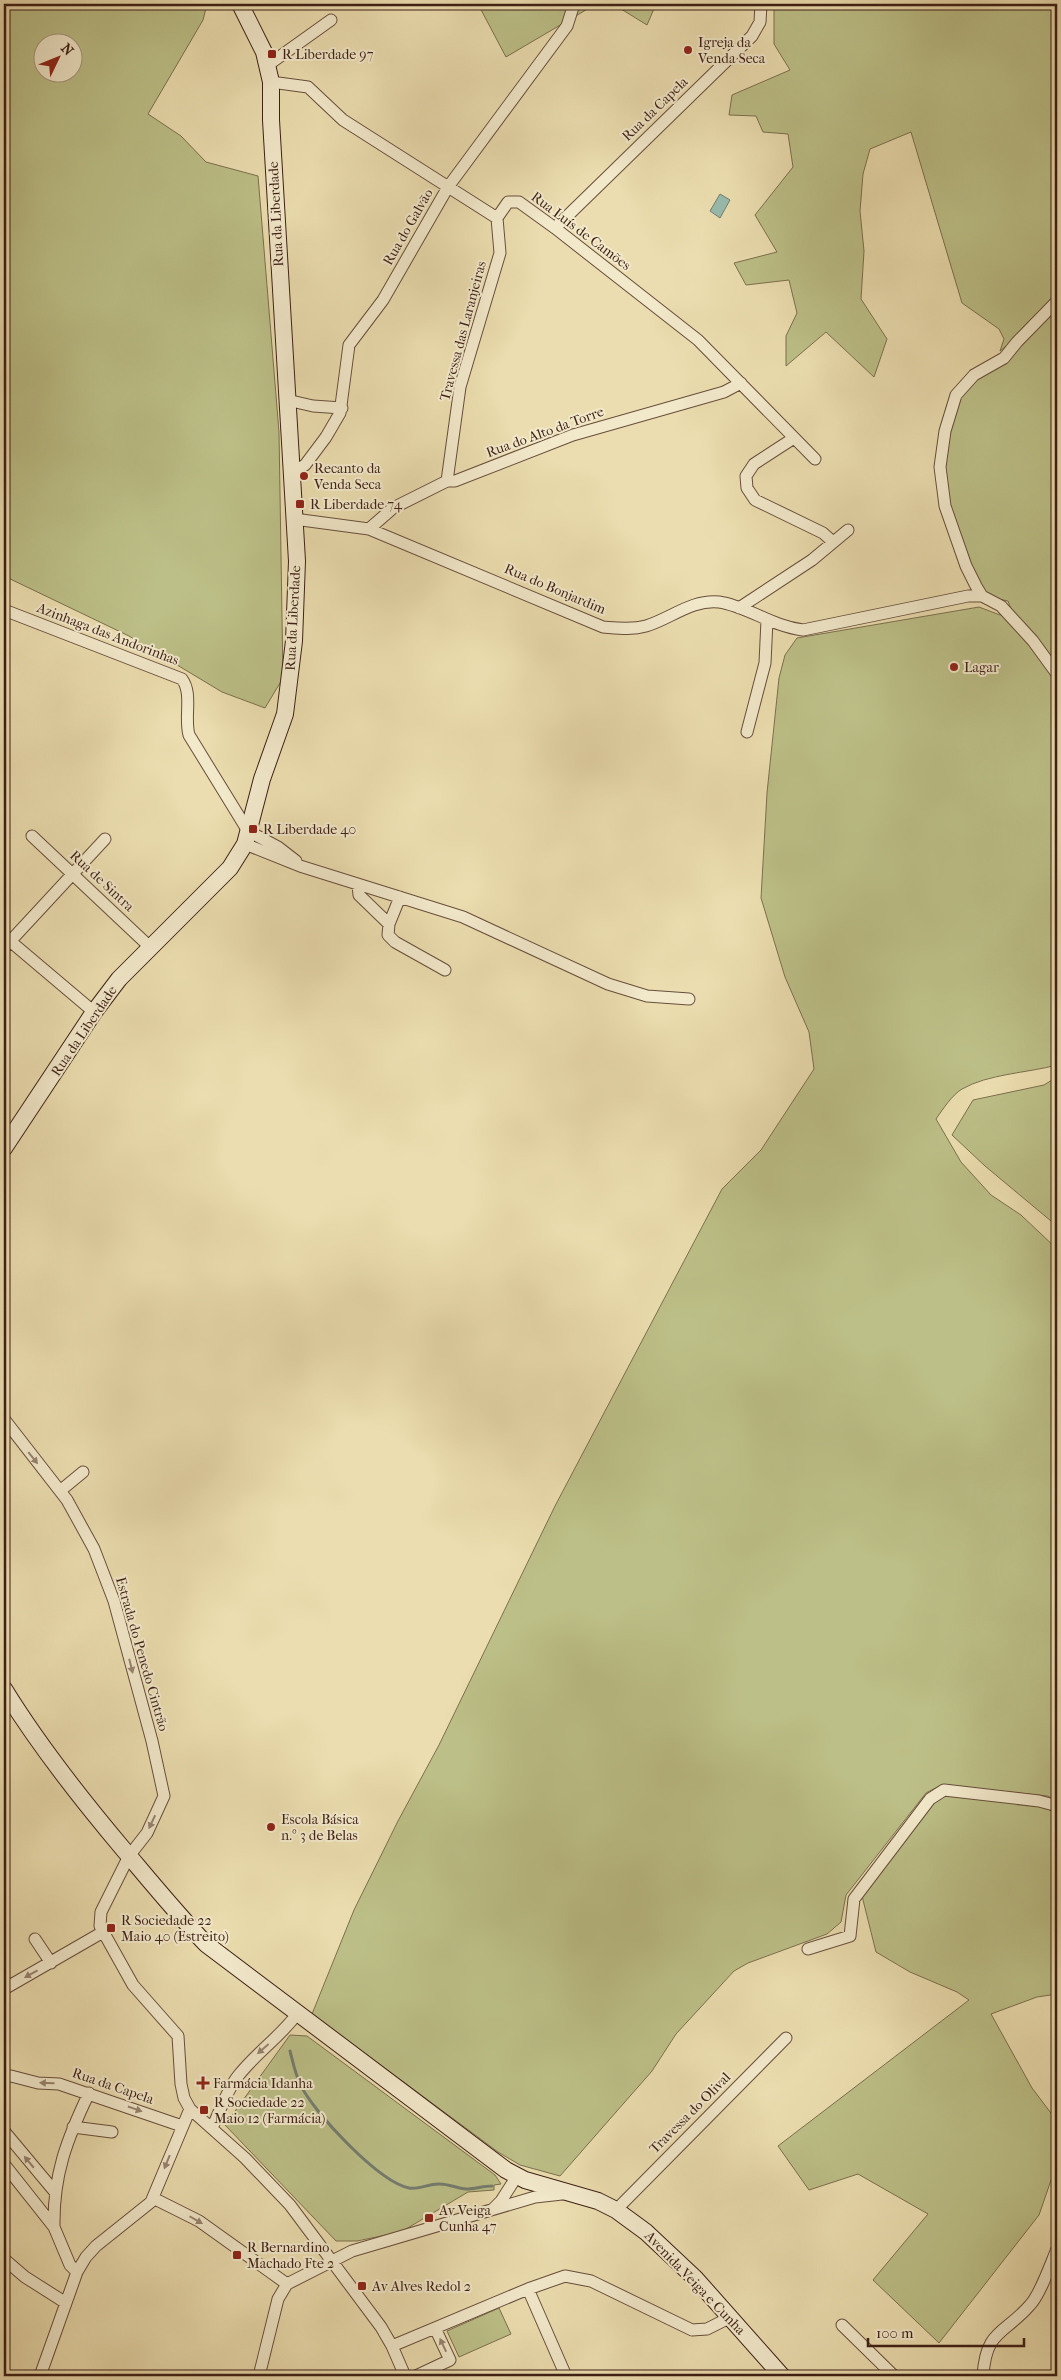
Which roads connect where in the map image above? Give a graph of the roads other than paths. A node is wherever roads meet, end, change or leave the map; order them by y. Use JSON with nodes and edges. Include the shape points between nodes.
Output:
{"nodes":[{"id":1,"x":240,"y":4,"type":"edge"},
{"id":2,"x":574,"y":4,"type":"edge"},
{"id":3,"x":761,"y":4,"type":"edge"},
{"id":4,"x":332,"y":20,"type":"dead end"},
{"id":5,"x":268,"y":65,"type":"junction"},
{"id":6,"x":271,"y":82,"type":"junction"},
{"id":7,"x":448,"y":187,"type":"junction"},
{"id":8,"x":497,"y":218,"type":"junction"},
{"id":9,"x":555,"y":228,"type":"junction"},
{"id":10,"x":1057,"y":301,"type":"edge"},
{"id":11,"x":740,"y":383,"type":"junction"},
{"id":12,"x":287,"y":400,"type":"junction"},
{"id":13,"x":342,"y":408,"type":"junction"},
{"id":14,"x":794,"y":438,"type":"junction"},
{"id":15,"x":815,"y":459,"type":"dead end"},
{"id":16,"x":292,"y":472,"type":"junction"},
{"id":17,"x":447,"y":481,"type":"junction"},
{"id":18,"x":294,"y":519,"type":"junction"},
{"id":19,"x":369,"y":529,"type":"junction"},
{"id":20,"x":848,"y":530,"type":"dead end"},
{"id":21,"x":833,"y":542,"type":"junction"},
{"id":22,"x":982,"y":596,"type":"junction"},
{"id":23,"x":739,"y":608,"type":"junction"},
{"id":24,"x":4,"y":610,"type":"edge"},
{"id":25,"x":767,"y":620,"type":"junction"},
{"id":26,"x":1057,"y":674,"type":"edge"},
{"id":27,"x":747,"y":732,"type":"dead end"},
{"id":28,"x":32,"y":836,"type":"dead end"},
{"id":29,"x":247,"y":837,"type":"junction"},
{"id":30,"x":105,"y":839,"type":"dead end"},
{"id":31,"x":72,"y":873,"type":"junction"},
{"id":32,"x":358,"y":885,"type":"junction"},
{"id":33,"x":400,"y":897,"type":"junction"},
{"id":34,"x":389,"y":924,"type":"junction"},
{"id":35,"x":7,"y":945,"type":"edge"},
{"id":36,"x":151,"y":948,"type":"junction"},
{"id":37,"x":445,"y":970,"type":"dead end"},
{"id":38,"x":689,"y":999,"type":"dead end"},
{"id":39,"x":94,"y":1012,"type":"junction"},
{"id":40,"x":4,"y":1148,"type":"edge"},
{"id":41,"x":4,"y":1419,"type":"edge"},
{"id":42,"x":83,"y":1472,"type":"dead end"},
{"id":43,"x":60,"y":1491,"type":"junction"},
{"id":44,"x":4,"y":1689,"type":"edge"},
{"id":45,"x":1057,"y":1808,"type":"edge"},
{"id":46,"x":129,"y":1856,"type":"junction"},
{"id":47,"x":103,"y":1932,"type":"junction"},
{"id":48,"x":35,"y":1939,"type":"dead end"},
{"id":49,"x":808,"y":1949,"type":"dead end"},
{"id":50,"x":51,"y":1962,"type":"junction"},
{"id":51,"x":4,"y":1989,"type":"edge"},
{"id":52,"x":298,"y":2014,"type":"junction"},
{"id":53,"x":786,"y":2038,"type":"dead end"},
{"id":54,"x":4,"y":2077,"type":"edge"},
{"id":55,"x":89,"y":2093,"type":"junction"},
{"id":56,"x":190,"y":2109,"type":"junction"},
{"id":57,"x":182,"y":2126,"type":"junction"},
{"id":58,"x":73,"y":2127,"type":"junction"},
{"id":59,"x":212,"y":2128,"type":"junction"},
{"id":60,"x":4,"y":2131,"type":"edge"},
{"id":61,"x":112,"y":2132,"type":"dead end"},
{"id":62,"x":4,"y":2164,"type":"edge"},
{"id":63,"x":521,"y":2178,"type":"junction"},
{"id":64,"x":55,"y":2192,"type":"junction"},
{"id":65,"x":574,"y":2193,"type":"junction"},
{"id":66,"x":153,"y":2198,"type":"junction"},
{"id":67,"x":512,"y":2204,"type":"junction"},
{"id":68,"x":493,"y":2210,"type":"junction"},
{"id":69,"x":616,"y":2210,"type":"junction"},
{"id":70,"x":54,"y":2227,"type":"junction"},
{"id":71,"x":1057,"y":2249,"type":"edge"},
{"id":72,"x":4,"y":2259,"type":"edge"},
{"id":73,"x":332,"y":2261,"type":"junction"},
{"id":74,"x":77,"y":2272,"type":"junction"},
{"id":75,"x":287,"y":2284,"type":"junction"},
{"id":76,"x":528,"y":2289,"type":"junction"},
{"id":77,"x":66,"y":2303,"type":"junction"},
{"id":78,"x":731,"y":2317,"type":"junction"},
{"id":79,"x":842,"y":2325,"type":"dead end"},
{"id":80,"x":435,"y":2328,"type":"junction"},
{"id":81,"x":392,"y":2346,"type":"junction"},
{"id":82,"x":40,"y":2376,"type":"edge"},
{"id":83,"x":259,"y":2376,"type":"edge"},
{"id":84,"x":405,"y":2376,"type":"edge"},
{"id":85,"x":416,"y":2376,"type":"edge"},
{"id":86,"x":566,"y":2376,"type":"edge"},
{"id":87,"x":782,"y":2376,"type":"edge"},
{"id":88,"x":894,"y":2376,"type":"edge"},
{"id":89,"x":983,"y":2376,"type":"edge"}],
"edges":[{"from":1,"to":5,"type":"street","name":"Rua da Liberdade"},
{"from":2,"to":7,"type":"street","name":"Rua do Galvão","via":[[567,26]]},
{"from":3,"to":9,"type":"street","name":"Rua da Capela","via":[[760,22],[752,36]]},
{"from":4,"to":5,"type":"street"},
{"from":5,"to":6,"type":"street","name":"Rua da Liberdade"},
{"from":6,"to":7,"type":"street","via":[[308,88],[343,120]]},
{"from":6,"to":12,"type":"street","name":"Rua da Liberdade"},
{"from":7,"to":8,"type":"street"},
{"from":7,"to":13,"type":"street","name":"Rua do Galvão","via":[[383,300],[349,345]]},
{"from":8,"to":9,"type":"street","name":"Rua Luís de Camões","via":[[508,202],[519,202]]},
{"from":8,"to":17,"type":"street","name":"Travessa das Laranjeiras","via":[[500,253],[460,387]]},
{"from":9,"to":11,"type":"street","name":"Rua Luís de Camões","via":[[698,340]]},
{"from":10,"to":22,"type":"street","via":[[1004,358],[974,375],[964,385],[956,395],[950,413],[940,467],[945,506],[966,566]]},
{"from":11,"to":14,"type":"street","name":"Rua Luís de Camões"},
{"from":11,"to":17,"type":"street","name":"Rua do Alto da Torre","via":[[724,392],[573,435],[455,481]]},
{"from":12,"to":13,"type":"street"},
{"from":12,"to":16,"type":"street","name":"Rua da Liberdade"},
{"from":13,"to":16,"type":"street","name":"Rua do Galvão","via":[[326,437],[304,465]]},
{"from":14,"to":15,"type":"street","name":"Rua Luís de Camões"},
{"from":14,"to":21,"type":"street","via":[[754,464],[746,476],[747,488],[755,500],[823,533]]},
{"from":16,"to":18,"type":"street","name":"Rua da Liberdade"},
{"from":17,"to":19,"type":"street","name":"Rua do Alto da Torre","via":[[393,508]]},
{"from":18,"to":19,"type":"street","name":"Rua do Bonjardim"},
{"from":18,"to":29,"type":"street","name":"Rua da Liberdade","via":[[297,561],[294,642],[285,714],[262,779]]},
{"from":19,"to":23,"type":"street","name":"Rua do Bonjardim","via":[[603,627],[645,626],[699,603],[718,602]]},
{"from":20,"to":21,"type":"street"},
{"from":21,"to":23,"type":"street","via":[[812,560]]},
{"from":22,"to":25,"type":"street","name":"Rua do Bonjardim","via":[[968,596],[803,630],[785,628]]},
{"from":22,"to":26,"type":"street","via":[[1001,606]]},
{"from":23,"to":25,"type":"street","name":"Rua do Bonjardim"},
{"from":24,"to":29,"type":"street","name":"Azinhaga das Andorinhas","via":[[182,679],[188,687],[189,735]]},
{"from":25,"to":27,"type":"street","via":[[765,663]]},
{"from":28,"to":31,"type":"street","name":"Rua de Sintra"},
{"from":29,"to":32,"type":"street","via":[[278,847],[305,868]]},
{"from":29,"to":36,"type":"street","name":"Rua da Liberdade","via":[[221,878]]},
{"from":30,"to":31,"type":"street"},
{"from":31,"to":35,"type":"street"},
{"from":31,"to":36,"type":"street","name":"Rua de Sintra"},
{"from":32,"to":33,"type":"street"},
{"from":32,"to":34,"type":"street","via":[[359,895]]},
{"from":33,"to":34,"type":"street"},
{"from":33,"to":38,"type":"street","via":[[482,924],[608,984],[647,996]]},
{"from":34,"to":37,"type":"street","via":[[388,935],[395,942]]},
{"from":35,"to":39,"type":"street"},
{"from":36,"to":39,"type":"street","name":"Rua da Liberdade","via":[[119,979]]},
{"from":39,"to":40,"type":"street","name":"Rua da Liberdade"},
{"from":41,"to":43,"type":"street","name":"Estrada do Penedo Cintrão","one_way":true},
{"from":42,"to":43,"type":"street"},
{"from":43,"to":46,"type":"street","name":"Estrada do Penedo Cintrão","one_way":true,"via":[[94,1549],[114,1601],[164,1796],[147,1833]]},
{"from":44,"to":46,"type":"street","via":[[39,1744]]},
{"from":45,"to":49,"type":"street","via":[[1054,1804],[1039,1801],[944,1790],[930,1798],[913,1818],[854,1899],[850,1936]]},
{"from":46,"to":47,"type":"street","name":"Estrada do Penedo Cintrão","via":[[101,1912],[99,1918]]},
{"from":46,"to":52,"type":"street","via":[[206,1944]]},
{"from":47,"to":50,"type":"street"},
{"from":47,"to":56,"type":"street","via":[[133,1985],[178,2036],[181,2084]]},
{"from":48,"to":50,"type":"street"},
{"from":50,"to":51,"type":"street","one_way":true},
{"from":52,"to":59,"type":"street","one_way":true,"via":[[237,2078]]},
{"from":52,"to":63,"type":"street"},
{"from":53,"to":69,"type":"street","name":"Travessa do Olival"},
{"from":55,"to":54,"type":"street","name":"Rua da Capela","one_way":true,"via":[[60,2084]]},
{"from":55,"to":57,"type":"street","name":"Rua da Capela","one_way":true},
{"from":55,"to":58,"type":"street"},
{"from":56,"to":57,"type":"street"},
{"from":56,"to":59,"type":"street"},
{"from":57,"to":66,"type":"street","one_way":true},
{"from":58,"to":61,"type":"street"},
{"from":58,"to":64,"type":"street","via":[[64,2150]]},
{"from":59,"to":73,"type":"street","via":[[290,2205]]},
{"from":64,"to":60,"type":"street","one_way":true},
{"from":62,"to":70,"type":"street"},
{"from":63,"to":65,"type":"street"},
{"from":63,"to":67,"type":"street","via":[[521,2194]]},
{"from":63,"to":68,"type":"street"},
{"from":64,"to":70,"type":"street"},
{"from":65,"to":67,"type":"street","name":"Avenida Veiga e Cunha","via":[[535,2197]]},
{"from":65,"to":69,"type":"street","name":"Avenida Veiga e Cunha"},
{"from":66,"to":74,"type":"street","via":[[96,2246]]},
{"from":66,"to":75,"type":"street","one_way":true,"via":[[198,2221]]},
{"from":67,"to":68,"type":"street","name":"Avenida Veiga e Cunha"},
{"from":68,"to":73,"type":"street","name":"Avenida Veiga e Cunha","via":[[352,2251]]},
{"from":69,"to":78,"type":"street","name":"Avenida Veiga e Cunha","via":[[668,2252]]},
{"from":70,"to":74,"type":"street","via":[[70,2264]]},
{"from":71,"to":89,"type":"street","via":[[1031,2304],[991,2340]]},
{"from":72,"to":77,"type":"street","via":[[25,2277]]},
{"from":73,"to":75,"type":"street","name":"Avenida Veiga e Cunha"},
{"from":73,"to":81,"type":"street"},
{"from":74,"to":77,"type":"street"},
{"from":75,"to":83,"type":"street","via":[[278,2299]]},
{"from":76,"to":78,"type":"street","via":[[565,2276],[591,2281],[692,2330],[707,2329]]},
{"from":76,"to":80,"type":"street"},
{"from":76,"to":86,"type":"street"},
{"from":77,"to":82,"type":"street"},
{"from":78,"to":87,"type":"street","name":"Avenida Veiga e Cunha"},
{"from":79,"to":88,"type":"street"},
{"from":80,"to":81,"type":"street"},
{"from":85,"to":80,"type":"street","one_way":true,"via":[[450,2360]]},
{"from":81,"to":84,"type":"street"}]}
